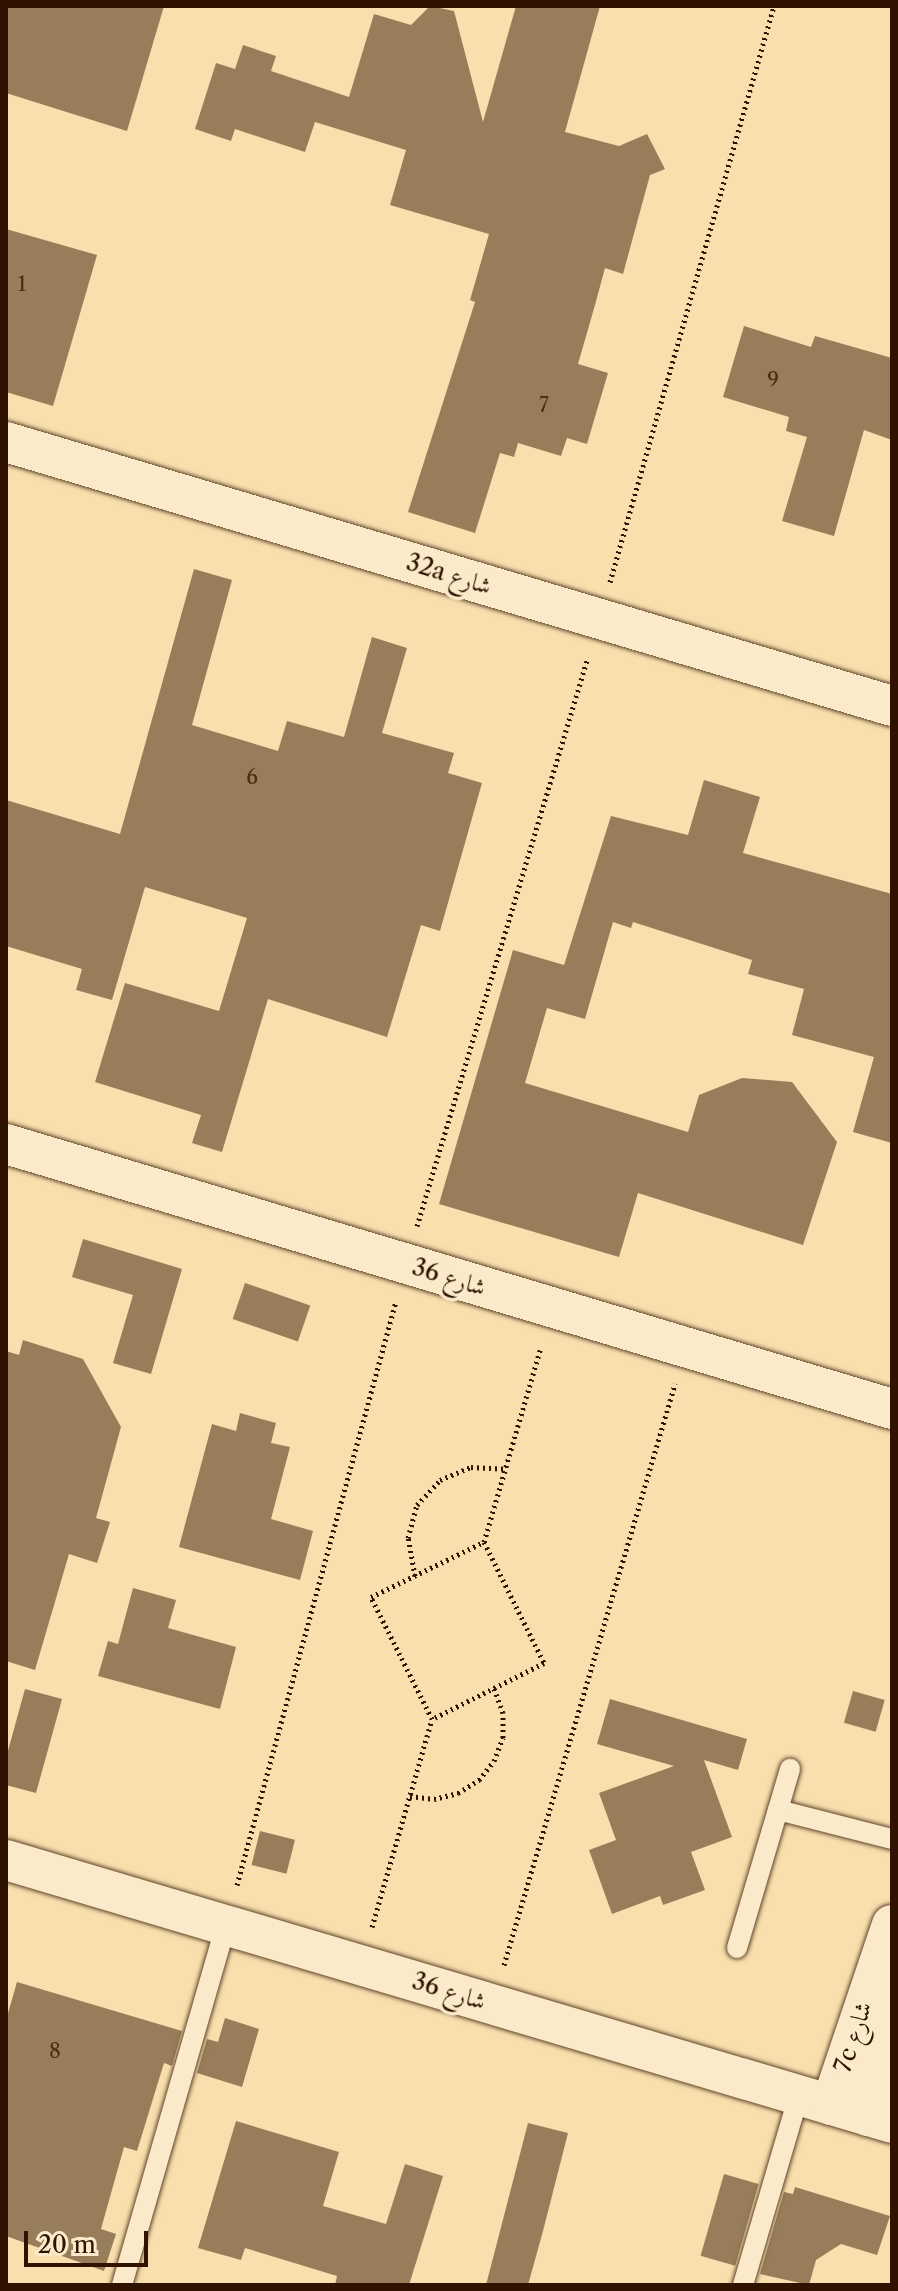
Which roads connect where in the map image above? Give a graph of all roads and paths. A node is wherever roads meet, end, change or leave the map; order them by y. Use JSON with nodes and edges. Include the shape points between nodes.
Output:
{"nodes":[{"id":1,"x":774,"y":6,"type":"edge"},
{"id":2,"x":6,"y":442,"type":"edge"},
{"id":3,"x":599,"y":619,"type":"junction"},
{"id":4,"x":892,"y":706,"type":"edge"},
{"id":5,"x":6,"y":1144,"type":"edge"},
{"id":6,"x":406,"y":1264,"type":"junction"},
{"id":7,"x":553,"y":1308,"type":"junction"},
{"id":8,"x":686,"y":1347,"type":"junction"},
{"id":9,"x":892,"y":1409,"type":"edge"},
{"id":10,"x":505,"y":1469,"type":"junction"},
{"id":11,"x":484,"y":1542,"type":"junction"},
{"id":12,"x":415,"y":1576,"type":"junction"},
{"id":13,"x":494,"y":1688,"type":"junction"},
{"id":14,"x":432,"y":1719,"type":"junction"},
{"id":15,"x":790,"y":1769,"type":"dead end"},
{"id":16,"x":410,"y":1796,"type":"junction"},
{"id":17,"x":778,"y":1810,"type":"junction"},
{"id":18,"x":892,"y":1839,"type":"edge"},
{"id":19,"x":6,"y":1860,"type":"edge"},
{"id":20,"x":226,"y":1925,"type":"junction"},
{"id":21,"x":892,"y":1925,"type":"edge"},
{"id":22,"x":737,"y":1948,"type":"dead end"},
{"id":23,"x":361,"y":1965,"type":"junction"},
{"id":24,"x":492,"y":2004,"type":"junction"},
{"id":25,"x":892,"y":2014,"type":"edge"},
{"id":26,"x":847,"y":2110,"type":"edge"},
{"id":27,"x":122,"y":2285,"type":"edge"},
{"id":28,"x":743,"y":2285,"type":"edge"}],
"edges":[{"from":1,"to":3,"type":"path"},
{"from":2,"to":3,"type":"street","name":"32a شارع"},
{"from":3,"to":4,"type":"street","name":"32a شارع"},
{"from":3,"to":6,"type":"path"},
{"from":5,"to":6,"type":"street","name":"شارع 36"},
{"from":6,"to":7,"type":"street","name":"شارع 36"},
{"from":6,"to":20,"type":"path"},
{"from":7,"to":8,"type":"street","name":"شارع 36"},
{"from":7,"to":10,"type":"path"},
{"from":8,"to":9,"type":"street","name":"شارع 36"},
{"from":8,"to":24,"type":"path"},
{"from":10,"to":11,"type":"path"},
{"from":10,"to":12,"type":"path","via":[[461,1471],[440,1480],[417,1505],[408,1538]]},
{"from":11,"to":12,"type":"path"},
{"from":11,"to":13,"type":"path","via":[[544,1663]]},
{"from":12,"to":14,"type":"path","via":[[371,1597]]},
{"from":13,"to":14,"type":"path"},
{"from":13,"to":16,"type":"path","via":[[503,1713],[503,1738],[487,1770],[458,1793],[434,1799]]},
{"from":14,"to":16,"type":"path"},
{"from":15,"to":17,"type":"lane"},
{"from":16,"to":23,"type":"path"},
{"from":17,"to":18,"type":"lane"},
{"from":17,"to":22,"type":"lane"},
{"from":19,"to":20,"type":"street","name":"شارع 36"},
{"from":20,"to":23,"type":"street","name":"شارع 36"},
{"from":20,"to":27,"type":"lane"},
{"from":21,"to":26,"type":"street","name":"7c شارع"},
{"from":23,"to":24,"type":"street","name":"شارع 36"},
{"from":24,"to":26,"type":"street","name":"شارع 36"},
{"from":25,"to":26,"type":"street","name":"7c شارع"},
{"from":26,"to":28,"type":"lane"}]}
